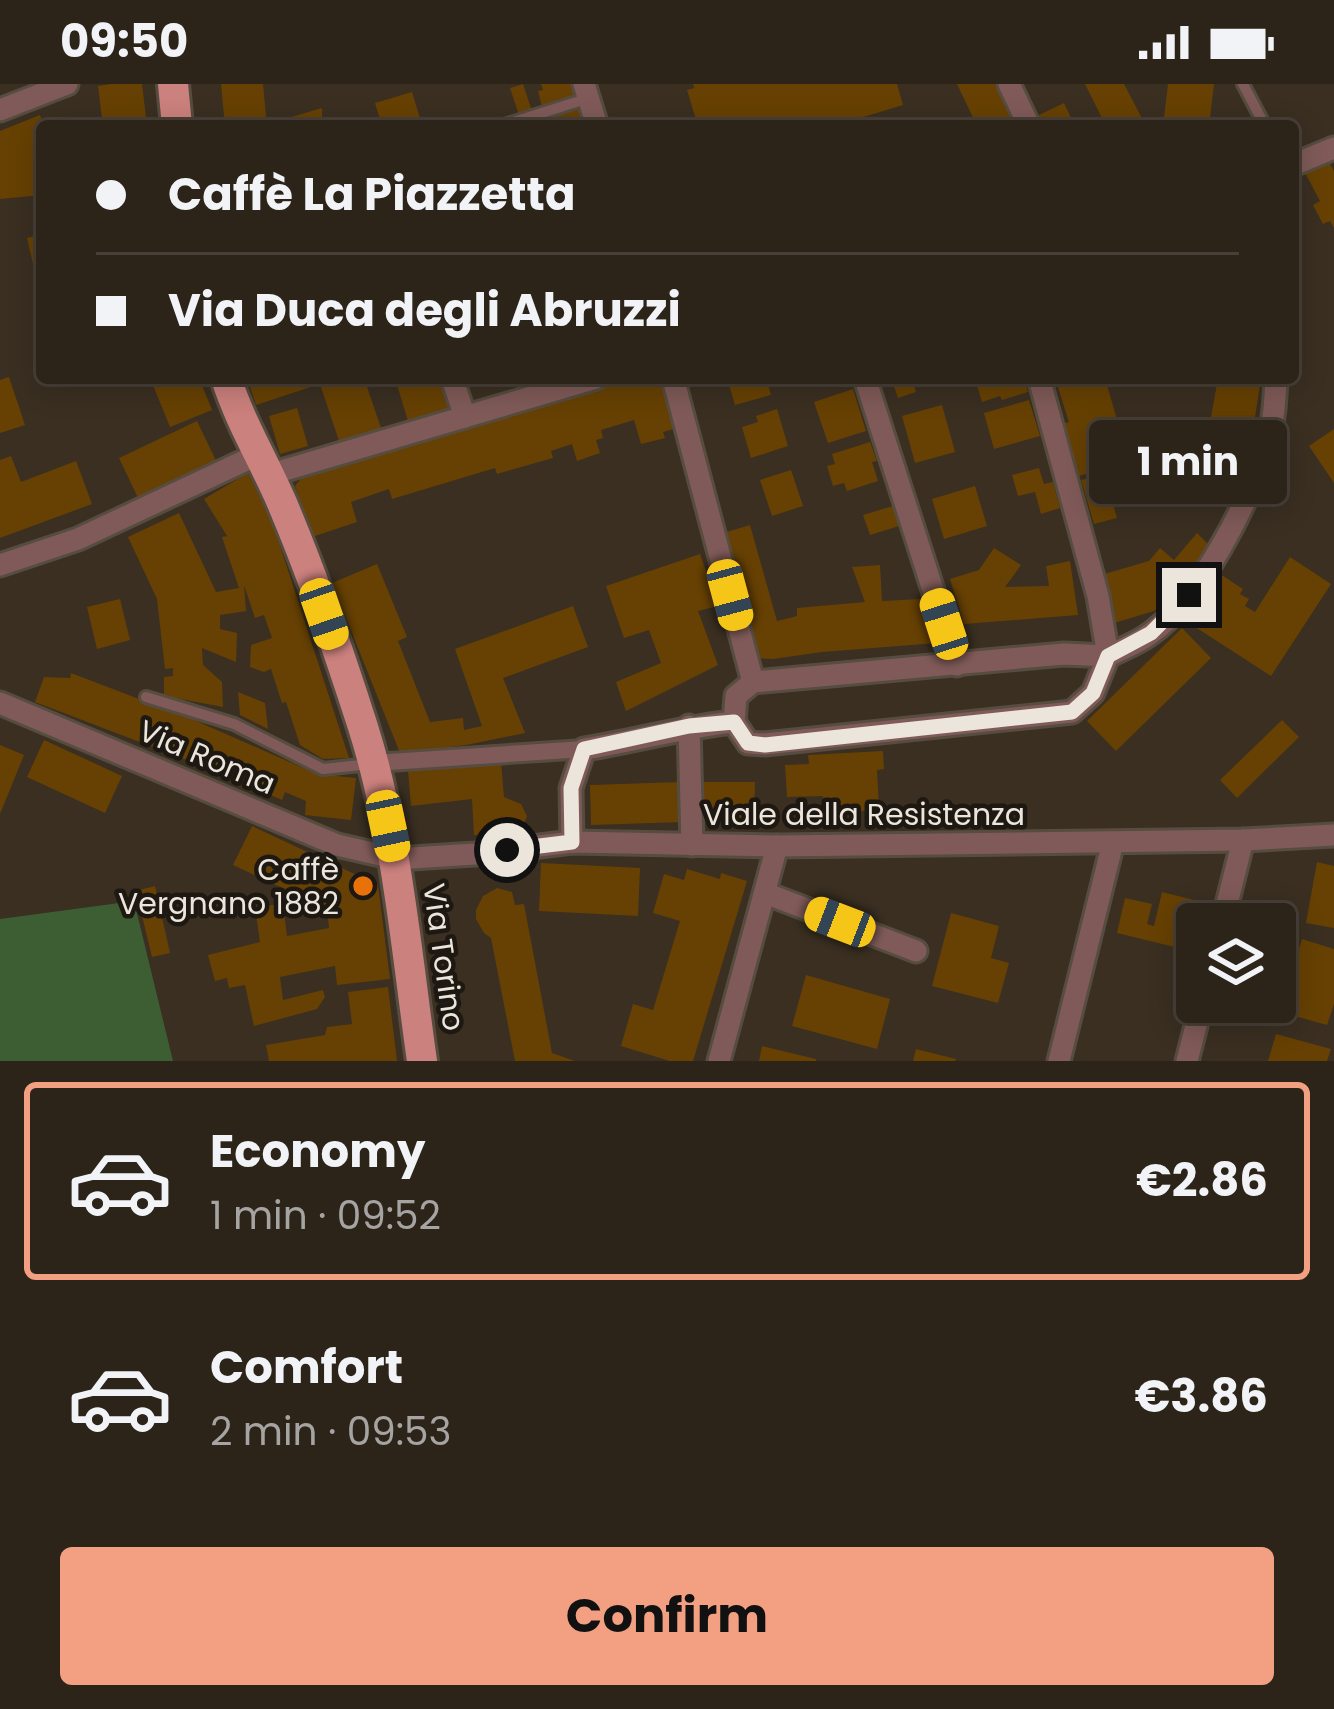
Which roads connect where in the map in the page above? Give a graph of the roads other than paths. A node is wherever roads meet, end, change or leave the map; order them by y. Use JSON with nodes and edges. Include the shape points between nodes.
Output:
{"nodes":[{"id":1,"x":68,"y":84,"type":"edge"},
{"id":2,"x":173,"y":84,"type":"edge"},
{"id":3,"x":1009,"y":84,"type":"edge"},
{"id":4,"x":1243,"y":84,"type":"edge"},
{"id":5,"x":587,"y":91,"type":"edge"},
{"id":6,"x":0,"y":110,"type":"edge"},
{"id":7,"x":176,"y":120,"type":"edge"},
{"id":8,"x":516,"y":120,"type":"edge"},
{"id":9,"x":595,"y":120,"type":"edge"},
{"id":10,"x":1026,"y":120,"type":"edge"},
{"id":11,"x":1262,"y":120,"type":"edge"},
{"id":12,"x":1334,"y":148,"type":"edge"},
{"id":13,"x":1299,"y":163,"type":"edge"},
{"id":14,"x":229,"y":384,"type":"edge"},
{"id":15,"x":454,"y":384,"type":"edge"},
{"id":16,"x":575,"y":384,"type":"edge"},
{"id":17,"x":676,"y":384,"type":"edge"},
{"id":18,"x":867,"y":384,"type":"edge"},
{"id":19,"x":1042,"y":384,"type":"edge"},
{"id":20,"x":1275,"y":384,"type":"edge"},
{"id":21,"x":464,"y":416,"type":"junction"},
{"id":22,"x":264,"y":465,"type":"junction"},
{"id":23,"x":0,"y":565,"type":"edge"},
{"id":24,"x":1108,"y":656,"type":"junction"},
{"id":25,"x":957,"y":665,"type":"junction"},
{"id":26,"x":753,"y":682,"type":"junction"},
{"id":27,"x":146,"y":697,"type":"dead end"},
{"id":28,"x":0,"y":703,"type":"edge"},
{"id":29,"x":734,"y":722,"type":"junction"},
{"id":30,"x":689,"y":726,"type":"junction"},
{"id":31,"x":584,"y":749,"type":"junction"},
{"id":32,"x":374,"y":763,"type":"junction"},
{"id":33,"x":1334,"y":835,"type":"edge"},
{"id":34,"x":1243,"y":840,"type":"junction"},
{"id":35,"x":572,"y":842,"type":"junction"},
{"id":36,"x":1113,"y":842,"type":"junction"},
{"id":37,"x":692,"y":845,"type":"junction"},
{"id":38,"x":777,"y":846,"type":"junction"},
{"id":39,"x":394,"y":858,"type":"junction"},
{"id":40,"x":765,"y":893,"type":"junction"},
{"id":41,"x":1227,"y":903,"type":"edge"},
{"id":42,"x":916,"y":950,"type":"dead end"},
{"id":43,"x":1197,"y":1023,"type":"edge"},
{"id":44,"x":422,"y":1061,"type":"edge"},
{"id":45,"x":719,"y":1061,"type":"edge"},
{"id":46,"x":1059,"y":1061,"type":"edge"},
{"id":47,"x":1187,"y":1061,"type":"edge"}],
"edges":[{"from":1,"to":6,"type":"street"},
{"from":2,"to":7,"type":"main road"},
{"from":3,"to":10,"type":"street"},
{"from":4,"to":11,"type":"lane"},
{"from":5,"to":8,"type":"lane"},
{"from":5,"to":9,"type":"street"},
{"from":12,"to":13,"type":"street"},
{"from":14,"to":22,"type":"main road","name":"Via Torino"},
{"from":15,"to":21,"type":"street"},
{"from":16,"to":21,"type":"street"},
{"from":17,"to":26,"type":"street"},
{"from":18,"to":25,"type":"street"},
{"from":19,"to":24,"type":"street"},
{"from":20,"to":24,"type":"street","via":[[1268,441],[1221,545],[1189,595],[1151,633]]},
{"from":21,"to":22,"type":"street"},
{"from":22,"to":23,"type":"street"},
{"from":22,"to":32,"type":"main road","name":"Via Torino"},
{"from":24,"to":25,"type":"street"},
{"from":24,"to":29,"type":"street","via":[[1093,693],[1072,712],[765,745],[748,743]]},
{"from":25,"to":26,"type":"street"},
{"from":26,"to":29,"type":"street","via":[[736,696]]},
{"from":27,"to":32,"type":"lane","via":[[234,724],[322,770]]},
{"from":28,"to":39,"type":"street","name":"Via Roma","via":[[338,844]]},
{"from":29,"to":30,"type":"street"},
{"from":30,"to":31,"type":"street"},
{"from":30,"to":37,"type":"street"},
{"from":31,"to":32,"type":"street"},
{"from":31,"to":35,"type":"street","via":[[571,788]]},
{"from":32,"to":39,"type":"main road","name":"Via Torino"},
{"from":33,"to":34,"type":"street","name":"Viale della Resistenza"},
{"from":34,"to":36,"type":"street","name":"Viale della Resistenza"},
{"from":34,"to":41,"type":"street"},
{"from":35,"to":37,"type":"street","name":"Viale della Resistenza"},
{"from":35,"to":39,"type":"street","name":"Viale della Resistenza"},
{"from":36,"to":38,"type":"street","name":"Viale della Resistenza"},
{"from":36,"to":46,"type":"street"},
{"from":37,"to":38,"type":"street","name":"Viale della Resistenza"},
{"from":38,"to":40,"type":"street"},
{"from":39,"to":44,"type":"main road","name":"Via Torino"},
{"from":40,"to":42,"type":"street"},
{"from":40,"to":45,"type":"street"},
{"from":43,"to":47,"type":"street"}]}
